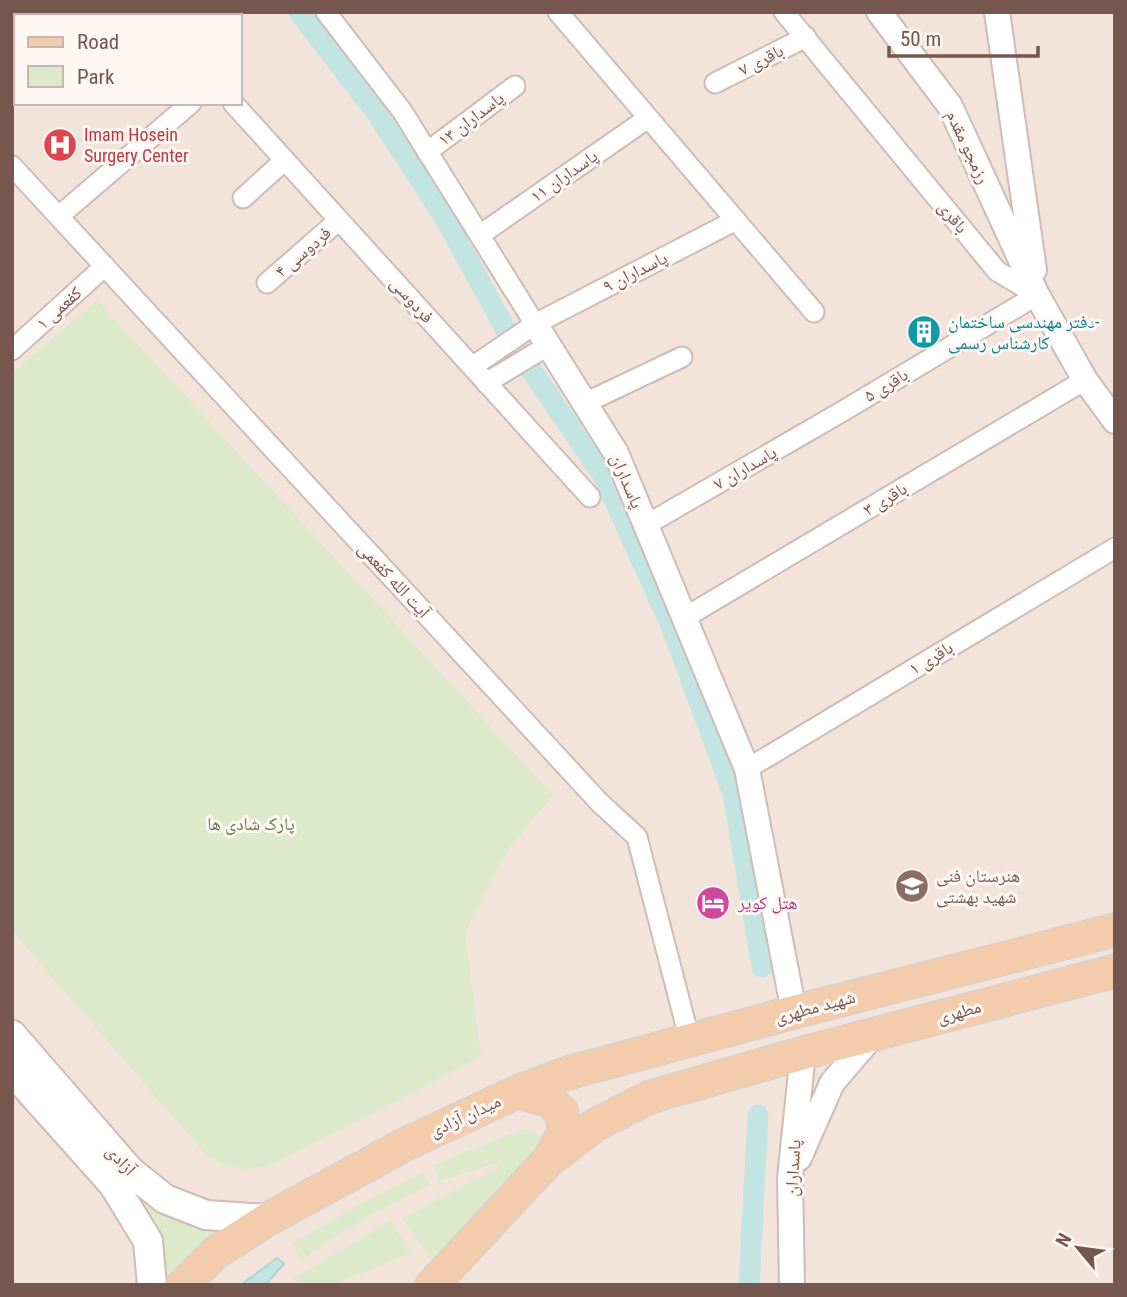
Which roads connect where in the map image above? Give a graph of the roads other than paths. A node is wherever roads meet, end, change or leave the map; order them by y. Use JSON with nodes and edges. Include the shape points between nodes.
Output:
{"nodes":[{"id":1,"x":326,"y":12,"type":"edge"},
{"id":2,"x":558,"y":12,"type":"edge"},
{"id":3,"x":784,"y":12,"type":"edge"},
{"id":4,"x":879,"y":12,"type":"edge"},
{"id":5,"x":997,"y":12,"type":"edge"},
{"id":6,"x":806,"y":37,"type":"junction"},
{"id":7,"x":715,"y":83,"type":"dead end"},
{"id":8,"x":514,"y":86,"type":"dead end"},
{"id":9,"x":189,"y":105,"type":"edge"},
{"id":10,"x":235,"y":105,"type":"edge"},
{"id":11,"x":648,"y":118,"type":"junction"},
{"id":12,"x":427,"y":152,"type":"junction"},
{"id":13,"x":285,"y":160,"type":"junction"},
{"id":14,"x":12,"y":166,"type":"edge"},
{"id":15,"x":243,"y":198,"type":"dead end"},
{"id":16,"x":59,"y":216,"type":"junction"},
{"id":17,"x":339,"y":220,"type":"junction"},
{"id":18,"x":736,"y":220,"type":"junction"},
{"id":19,"x":480,"y":235,"type":"junction"},
{"id":20,"x":105,"y":266,"type":"junction"},
{"id":21,"x":267,"y":284,"type":"dead end"},
{"id":22,"x":1037,"y":295,"type":"junction"},
{"id":23,"x":814,"y":312,"type":"dead end"},
{"id":24,"x":535,"y":324,"type":"junction"},
{"id":25,"x":548,"y":346,"type":"junction"},
{"id":26,"x":12,"y":350,"type":"edge"},
{"id":27,"x":682,"y":357,"type":"dead end"},
{"id":28,"x":472,"y":367,"type":"junction"},
{"id":29,"x":1085,"y":380,"type":"junction"},
{"id":30,"x":487,"y":382,"type":"junction"},
{"id":31,"x":585,"y":403,"type":"junction"},
{"id":32,"x":843,"y":411,"type":"joint"},
{"id":33,"x":1115,"y":421,"type":"edge"},
{"id":34,"x":590,"y":497,"type":"dead end"},
{"id":35,"x":646,"y":525,"type":"junction"},
{"id":36,"x":1115,"y":548,"type":"edge"},
{"id":37,"x":684,"y":618,"type":"junction"},
{"id":38,"x":747,"y":769,"type":"junction"},
{"id":39,"x":1115,"y":930,"type":"edge"},
{"id":40,"x":1115,"y":971,"type":"edge"},
{"id":41,"x":794,"y":1012,"type":"junction"},
{"id":42,"x":874,"y":1034,"type":"junction"},
{"id":43,"x":12,"y":1035,"type":"edge"},
{"id":44,"x":690,"y":1041,"type":"junction"},
{"id":45,"x":803,"y":1053,"type":"junction"},
{"id":46,"x":12,"y":1070,"type":"edge"},
{"id":47,"x":517,"y":1092,"type":"junction"},
{"id":48,"x":547,"y":1162,"type":"junction"},
{"id":49,"x":790,"y":1178,"type":"junction"},
{"id":50,"x":268,"y":1219,"type":"junction"},
{"id":51,"x":152,"y":1285,"type":"edge"},
{"id":52,"x":183,"y":1285,"type":"edge"},
{"id":53,"x":432,"y":1285,"type":"edge"},
{"id":54,"x":792,"y":1285,"type":"edge"}],
"edges":[{"from":1,"to":12,"type":"street","name":"پاسداران","via":[[402,111]]},
{"from":2,"to":11,"type":"street"},
{"from":3,"to":6,"type":"street","name":"باقری"},
{"from":4,"to":22,"type":"street","name":"رزمجو مقدم","via":[[950,106]]},
{"from":5,"to":22,"type":"street"},
{"from":6,"to":7,"type":"street","name":"باقری ۷"},
{"from":6,"to":22,"type":"street","name":"باقری","via":[[997,271]]},
{"from":8,"to":12,"type":"street","name":"پاسداران ۱۳"},
{"from":9,"to":16,"type":"street"},
{"from":10,"to":13,"type":"street","name":"فردوسی"},
{"from":11,"to":18,"type":"street"},
{"from":11,"to":19,"type":"street","name":"پاسداران ۱۱"},
{"from":12,"to":19,"type":"street","name":"پاسداران"},
{"from":13,"to":15,"type":"street"},
{"from":13,"to":17,"type":"street","name":"فردوسی"},
{"from":14,"to":16,"type":"street","name":"آیت الله کفعمی"},
{"from":16,"to":20,"type":"street","name":"آیت الله کفعمی"},
{"from":17,"to":21,"type":"street","name":"فردوسی ۴"},
{"from":17,"to":28,"type":"street","name":"فردوسی"},
{"from":18,"to":23,"type":"street"},
{"from":18,"to":24,"type":"street","name":"پاسداران ۹"},
{"from":19,"to":24,"type":"street","name":"پاسداران"},
{"from":20,"to":26,"type":"street","name":"کفعمی ۱"},
{"from":20,"to":44,"type":"street","name":"آیت الله کفعمی","via":[[637,838]]},
{"from":22,"to":29,"type":"street","name":"باقری"},
{"from":22,"to":32,"type":"street","name":"باقری ۵"},
{"from":24,"to":25,"type":"street","name":"پاسداران"},
{"from":24,"to":28,"type":"street","name":"پاسداران ۹"},
{"from":25,"to":30,"type":"street"},
{"from":25,"to":31,"type":"street","name":"پاسداران"},
{"from":27,"to":31,"type":"street"},
{"from":28,"to":30,"type":"street","name":"فردوسی"},
{"from":29,"to":33,"type":"street","name":"باقری"},
{"from":29,"to":37,"type":"street","name":"باقری ۳"},
{"from":30,"to":34,"type":"street","name":"فردوسی"},
{"from":31,"to":35,"type":"street","name":"پاسداران","via":[[616,453]]},
{"from":32,"to":35,"type":"street","name":"پاسداران ۷"},
{"from":35,"to":37,"type":"street","name":"پاسداران"},
{"from":36,"to":38,"type":"street","name":"باقری ۱"},
{"from":37,"to":38,"type":"street","name":"پاسداران"},
{"from":38,"to":41,"type":"street","name":"پاسداران"},
{"from":39,"to":41,"type":"main road","name":"شهید مطهری"},
{"from":40,"to":42,"type":"main road","name":"مطهری"},
{"from":41,"to":44,"type":"main road","name":"شهید مطهری"},
{"from":41,"to":45,"type":"main road"},
{"from":42,"to":45,"type":"main road","name":"مطهری"},
{"from":42,"to":49,"type":"street","via":[[832,1083]]},
{"from":43,"to":50,"type":"main road","name":"آزادی","via":[[130,1171],[165,1199],[206,1215]]},
{"from":44,"to":47,"type":"main road","name":"شهید مطهری","via":[[568,1073]]},
{"from":45,"to":48,"type":"main road","via":[[650,1097],[595,1125]]},
{"from":45,"to":49,"type":"street","name":"پاسداران"},
{"from":46,"to":51,"type":"main road","name":"آزادی","via":[[113,1184],[148,1241]]},
{"from":47,"to":48,"type":"main road","name":"میدان آزادی","via":[[548,1100],[562,1112],[564,1133]]},
{"from":47,"to":50,"type":"main road","name":"میدان آزادی","via":[[406,1144]]},
{"from":48,"to":53,"type":"main road","name":"میدان آزادی"},
{"from":49,"to":54,"type":"street","name":"پاسداران"},
{"from":50,"to":52,"type":"main road","name":"میدان آزادی","via":[[215,1254]]}]}
